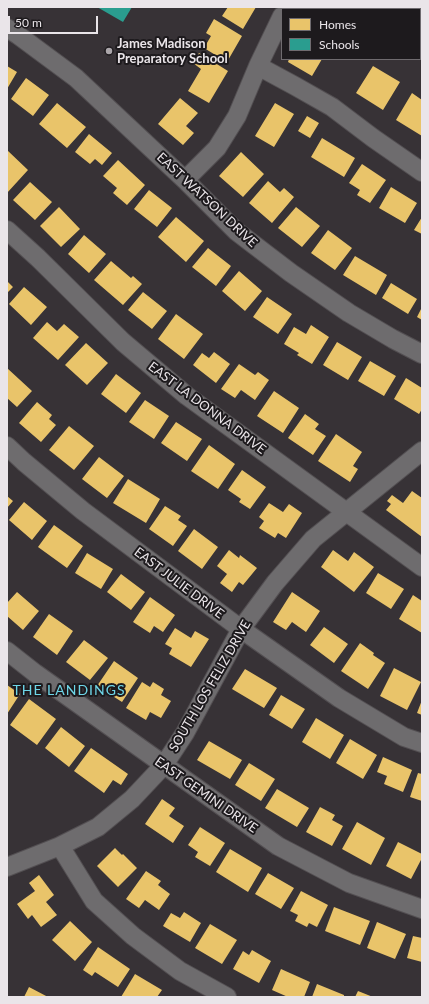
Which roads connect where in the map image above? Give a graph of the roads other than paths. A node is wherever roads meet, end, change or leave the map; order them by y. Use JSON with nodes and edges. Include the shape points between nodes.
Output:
{"nodes":[{"id":1,"x":281,"y":18,"type":"edge"},
{"id":2,"x":7,"y":28,"type":"edge"},
{"id":3,"x":258,"y":66,"type":"junction"},
{"id":4,"x":422,"y":172,"type":"edge"},
{"id":5,"x":185,"y":180,"type":"junction"},
{"id":6,"x":7,"y":230,"type":"edge"},
{"id":7,"x":422,"y":354,"type":"edge"},
{"id":8,"x":7,"y":446,"type":"edge"},
{"id":9,"x":422,"y":451,"type":"edge"},
{"id":10,"x":346,"y":511,"type":"junction"},
{"id":11,"x":422,"y":567,"type":"edge"},
{"id":12,"x":241,"y":629,"type":"junction"},
{"id":13,"x":7,"y":651,"type":"edge"},
{"id":14,"x":422,"y":743,"type":"edge"},
{"id":15,"x":164,"y":765,"type":"junction"},
{"id":16,"x":60,"y":846,"type":"junction"},
{"id":17,"x":7,"y":867,"type":"edge"},
{"id":18,"x":422,"y":909,"type":"edge"},
{"id":19,"x":228,"y":997,"type":"edge"}],
"edges":[{"from":1,"to":3,"type":"street"},
{"from":2,"to":5,"type":"street","name":"EAST WATSON DRIVE","via":[[76,78]]},
{"from":3,"to":4,"type":"street","via":[[332,107]]},
{"from":3,"to":5,"type":"street","via":[[237,116],[218,148]]},
{"from":5,"to":7,"type":"street","name":"EAST WATSON DRIVE","via":[[236,231],[291,273],[349,313]]},
{"from":6,"to":10,"type":"street","name":"EAST LA DONNA DRIVE","via":[[123,342],[187,396]]},
{"from":8,"to":12,"type":"street","name":"EAST JULIE DRIVE","via":[[83,511]]},
{"from":9,"to":10,"type":"street","name":"SOUTH LOS FELIZ DRIVE"},
{"from":10,"to":11,"type":"street","name":"EAST LA DONNA DRIVE"},
{"from":10,"to":12,"type":"street","name":"SOUTH LOS FELIZ DRIVE","via":[[313,539],[275,583]]},
{"from":12,"to":14,"type":"street","name":"EAST JULIE DRIVE","via":[[339,698],[404,737]]},
{"from":12,"to":15,"type":"street","name":"SOUTH LOS FELIZ DRIVE","via":[[185,733]]},
{"from":13,"to":15,"type":"street","name":"EAST GEMINI DRIVE"},
{"from":15,"to":16,"type":"street","name":"SOUTH LOS FELIZ DRIVE","via":[[132,799],[98,827]]},
{"from":15,"to":18,"type":"street","name":"EAST GEMINI DRIVE","via":[[278,846],[348,883]]},
{"from":16,"to":17,"type":"street","name":"SOUTH LOS FELIZ DRIVE"},
{"from":16,"to":19,"type":"street","via":[[94,901],[127,931],[180,971]]}]}
